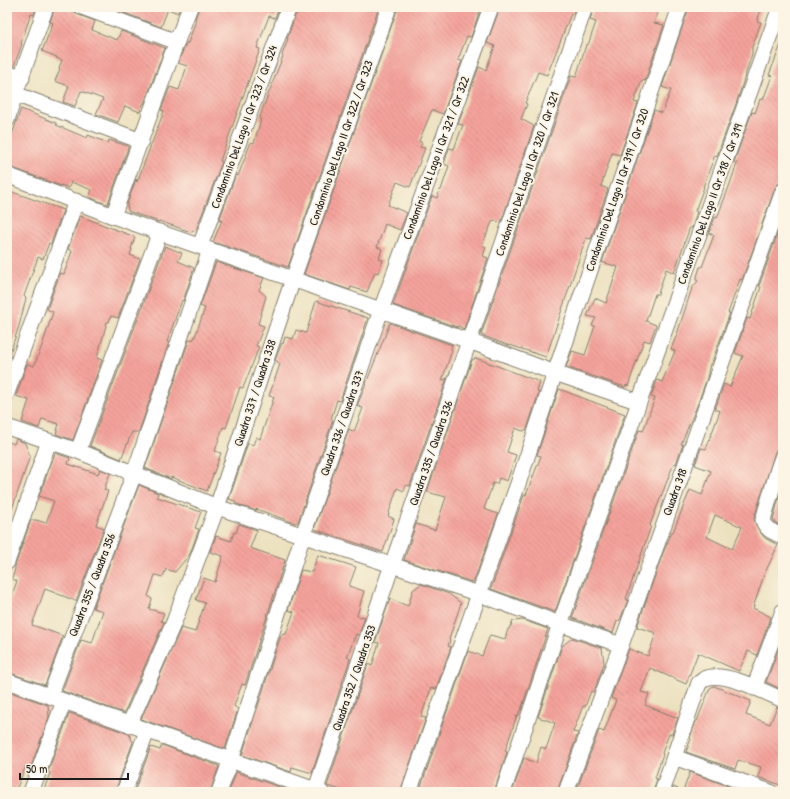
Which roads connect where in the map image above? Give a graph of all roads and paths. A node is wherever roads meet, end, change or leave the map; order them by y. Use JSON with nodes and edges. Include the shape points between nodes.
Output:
{"nodes":[{"id":1,"x":46,"y":7,"type":"edge"},
{"id":2,"x":82,"y":7,"type":"edge"},
{"id":3,"x":190,"y":7,"type":"edge"},
{"id":4,"x":289,"y":7,"type":"edge"},
{"id":5,"x":389,"y":7,"type":"edge"},
{"id":6,"x":491,"y":7,"type":"edge"},
{"id":7,"x":585,"y":7,"type":"edge"},
{"id":8,"x":680,"y":7,"type":"edge"},
{"id":9,"x":780,"y":7,"type":"edge"},
{"id":10,"x":177,"y":42,"type":"junction"},
{"id":11,"x":7,"y":72,"type":"edge"},
{"id":12,"x":22,"y":78,"type":"junction"},
{"id":13,"x":15,"y":94,"type":"junction"},
{"id":14,"x":7,"y":120,"type":"edge"},
{"id":15,"x":141,"y":141,"type":"junction"},
{"id":16,"x":7,"y":175,"type":"edge"},
{"id":17,"x":783,"y":191,"type":"edge"},
{"id":18,"x":76,"y":201,"type":"junction"},
{"id":19,"x":113,"y":216,"type":"junction"},
{"id":20,"x":160,"y":232,"type":"junction"},
{"id":21,"x":205,"y":248,"type":"junction"},
{"id":22,"x":292,"y":279,"type":"junction"},
{"id":23,"x":381,"y":310,"type":"junction"},
{"id":24,"x":468,"y":341,"type":"junction"},
{"id":25,"x":554,"y":373,"type":"junction"},
{"id":26,"x":7,"y":393,"type":"edge"},
{"id":27,"x":639,"y":402,"type":"junction"},
{"id":28,"x":7,"y":427,"type":"edge"},
{"id":29,"x":49,"y":441,"type":"junction"},
{"id":30,"x":78,"y":451,"type":"junction"},
{"id":31,"x":783,"y":455,"type":"edge"},
{"id":32,"x":134,"y":474,"type":"junction"},
{"id":33,"x":217,"y":507,"type":"junction"},
{"id":34,"x":303,"y":535,"type":"junction"},
{"id":35,"x":783,"y":537,"type":"edge"},
{"id":36,"x":7,"y":562,"type":"edge"},
{"id":37,"x":392,"y":565,"type":"junction"},
{"id":38,"x":479,"y":594,"type":"junction"},
{"id":39,"x":783,"y":611,"type":"edge"},
{"id":40,"x":560,"y":624,"type":"junction"},
{"id":41,"x":620,"y":645,"type":"junction"},
{"id":42,"x":7,"y":681,"type":"edge"},
{"id":43,"x":754,"y":688,"type":"junction"},
{"id":44,"x":57,"y":699,"type":"junction"},
{"id":45,"x":783,"y":700,"type":"edge"},
{"id":46,"x":129,"y":725,"type":"junction"},
{"id":47,"x":147,"y":731,"type":"junction"},
{"id":48,"x":674,"y":757,"type":"junction"},
{"id":49,"x":231,"y":760,"type":"junction"},
{"id":50,"x":317,"y":791,"type":"edge"},
{"id":51,"x":31,"y":792,"type":"edge"},
{"id":52,"x":124,"y":792,"type":"edge"},
{"id":53,"x":219,"y":792,"type":"edge"},
{"id":54,"x":409,"y":792,"type":"edge"},
{"id":55,"x":503,"y":792,"type":"edge"},
{"id":56,"x":566,"y":792,"type":"edge"},
{"id":57,"x":662,"y":792,"type":"edge"},
{"id":58,"x":770,"y":792,"type":"edge"}],
"edges":[{"from":1,"to":12,"type":"street"},
{"from":2,"to":10,"type":"street"},
{"from":3,"to":10,"type":"street"},
{"from":4,"to":21,"type":"street","name":"Condomínio Del Lago II Qr 323 / Qr 324"},
{"from":5,"to":22,"type":"street","name":"Condomínio Del Lago II Qr 322 / Qr 323"},
{"from":6,"to":23,"type":"street","name":"Condomínio Del Lago II Qr 321 / Qr 322"},
{"from":7,"to":24,"type":"street","name":"Condomínio Del Lago II Qr 320 / Qr 321"},
{"from":8,"to":25,"type":"street","name":"Condomínio Del Lago II Qr 319 / Qr 320"},
{"from":9,"to":27,"type":"street","name":"Condomínio Del Lago II Qr 318 / Qr 319"},
{"from":10,"to":15,"type":"street"},
{"from":11,"to":12,"type":"street"},
{"from":12,"to":13,"type":"street"},
{"from":13,"to":14,"type":"street"},
{"from":13,"to":15,"type":"street"},
{"from":15,"to":19,"type":"street"},
{"from":16,"to":18,"type":"street"},
{"from":17,"to":41,"type":"street","name":"Quadra 318"},
{"from":18,"to":19,"type":"street"},
{"from":18,"to":26,"type":"street"},
{"from":19,"to":20,"type":"street"},
{"from":20,"to":21,"type":"street"},
{"from":20,"to":30,"type":"street"},
{"from":21,"to":22,"type":"street"},
{"from":21,"to":32,"type":"street","name":"Condomínio Del Lago II Qr 323 / Qr 324"},
{"from":22,"to":23,"type":"street"},
{"from":22,"to":33,"type":"street","name":"Quadra 337 / Quadra 338"},
{"from":23,"to":24,"type":"street"},
{"from":23,"to":34,"type":"street","name":"Quadra 336 / Quadra 337"},
{"from":24,"to":25,"type":"street"},
{"from":24,"to":37,"type":"street","name":"Quadra 335 / Quadra 336"},
{"from":25,"to":27,"type":"street"},
{"from":25,"to":38,"type":"street","name":"Condomínio Del Lago II Qr 319 / Qr 320","via":[[520,481]]},
{"from":27,"to":40,"type":"street","name":"Condomínio Del Lago II Qr 318 / Qr 319"},
{"from":28,"to":29,"type":"street"},
{"from":29,"to":30,"type":"street"},
{"from":29,"to":36,"type":"street"},
{"from":30,"to":32,"type":"street"},
{"from":31,"to":35,"type":"street","via":[[763,520],[768,529]]},
{"from":32,"to":33,"type":"street"},
{"from":32,"to":44,"type":"street","name":"Quadra 355 / Quadra 356"},
{"from":33,"to":34,"type":"street"},
{"from":33,"to":46,"type":"street","name":"Quadra 337 / Quadra 338","via":[[174,622]]},
{"from":34,"to":37,"type":"street"},
{"from":34,"to":49,"type":"street","name":"Quadra 336 / Quadra 337"},
{"from":37,"to":38,"type":"street"},
{"from":37,"to":50,"type":"street","name":"Quadra 352 / Quadra 353"},
{"from":38,"to":40,"type":"street"},
{"from":38,"to":54,"type":"street","name":"Condomínio Del Lago II Qr 319 / Qr 320"},
{"from":39,"to":43,"type":"street"},
{"from":40,"to":41,"type":"street"},
{"from":40,"to":55,"type":"street","name":"Condomínio Del Lago II Qr 318 / Qr 319"},
{"from":41,"to":56,"type":"street","name":"Quadra 318"},
{"from":42,"to":44,"type":"street"},
{"from":43,"to":45,"type":"street"},
{"from":43,"to":48,"type":"street","via":[[716,676],[699,683]]},
{"from":44,"to":46,"type":"street"},
{"from":44,"to":51,"type":"street","name":"Quadra 355 / Quadra 356"},
{"from":46,"to":47,"type":"street"},
{"from":47,"to":49,"type":"street"},
{"from":47,"to":52,"type":"street"},
{"from":48,"to":57,"type":"street"},
{"from":48,"to":58,"type":"street"},
{"from":49,"to":50,"type":"street"},
{"from":49,"to":53,"type":"street","name":"Quadra 336 / Quadra 337"}]}
